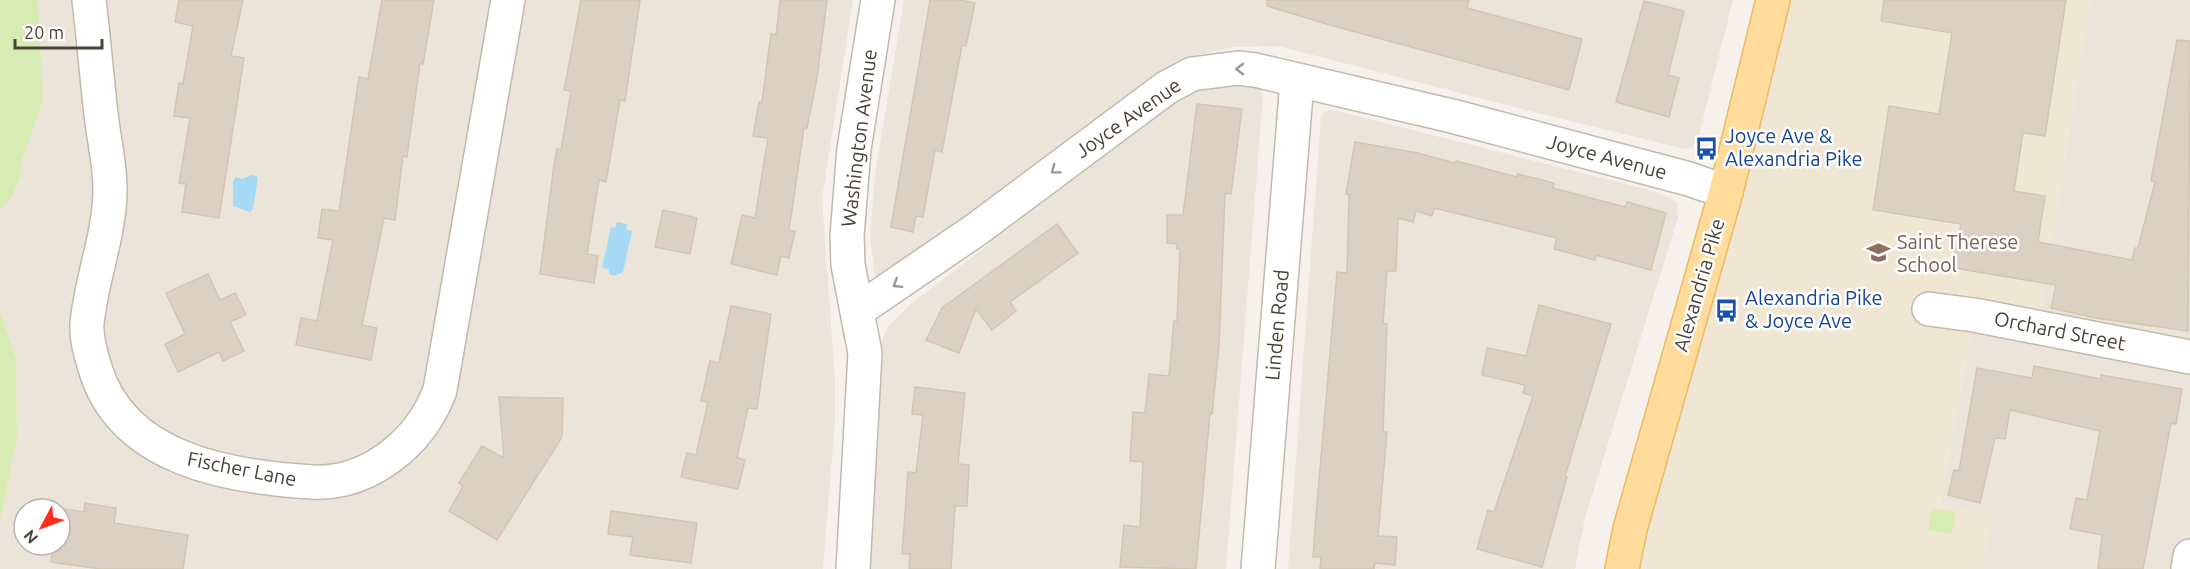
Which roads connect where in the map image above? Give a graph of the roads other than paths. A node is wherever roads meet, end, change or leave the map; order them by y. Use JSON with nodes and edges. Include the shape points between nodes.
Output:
{"nodes":[{"id":1,"x":89,"y":0,"type":"edge"},
{"id":2,"x":507,"y":0,"type":"edge"},
{"id":3,"x":878,"y":0,"type":"edge"},
{"id":4,"x":1773,"y":0,"type":"edge"},
{"id":5,"x":1297,"y":81,"type":"junction"},
{"id":6,"x":1726,"y":192,"type":"junction"},
{"id":7,"x":1929,"y":309,"type":"dead end"},
{"id":8,"x":857,"y":311,"type":"junction"},
{"id":9,"x":2190,"y":357,"type":"edge"},
{"id":10,"x":2190,"y":556,"type":"edge"},
{"id":11,"x":853,"y":569,"type":"edge"},
{"id":12,"x":1258,"y":569,"type":"edge"},
{"id":13,"x":1622,"y":569,"type":"edge"},
{"id":14,"x":2188,"y":569,"type":"edge"}],
"edges":[{"from":1,"to":2,"type":"street","name":"Fischer Lane","via":[[110,189],[87,325],[99,383],[137,432],[170,454],[225,470],[316,482],[353,477],[382,462],[406,442],[436,402]]},
{"from":3,"to":8,"type":"street","name":"Washington Avenue","via":[[854,149],[847,229],[848,265]]},
{"from":4,"to":6,"type":"main road","name":"Alexandria Pike"},
{"from":5,"to":6,"type":"street","name":"Joyce Avenue","via":[[1492,127]]},
{"from":5,"to":8,"type":"street","name":"Joyce Avenue","one_way":true,"via":[[1238,68],[1192,74],[1146,102],[977,229]]},
{"from":5,"to":12,"type":"street","name":"Linden Road"},
{"from":6,"to":13,"type":"main road","name":"Alexandria Pike","via":[[1637,502]]},
{"from":7,"to":9,"type":"street","name":"Orchard Street"},
{"from":8,"to":11,"type":"street","via":[[866,353]]},
{"from":10,"to":14,"type":"street"}]}
